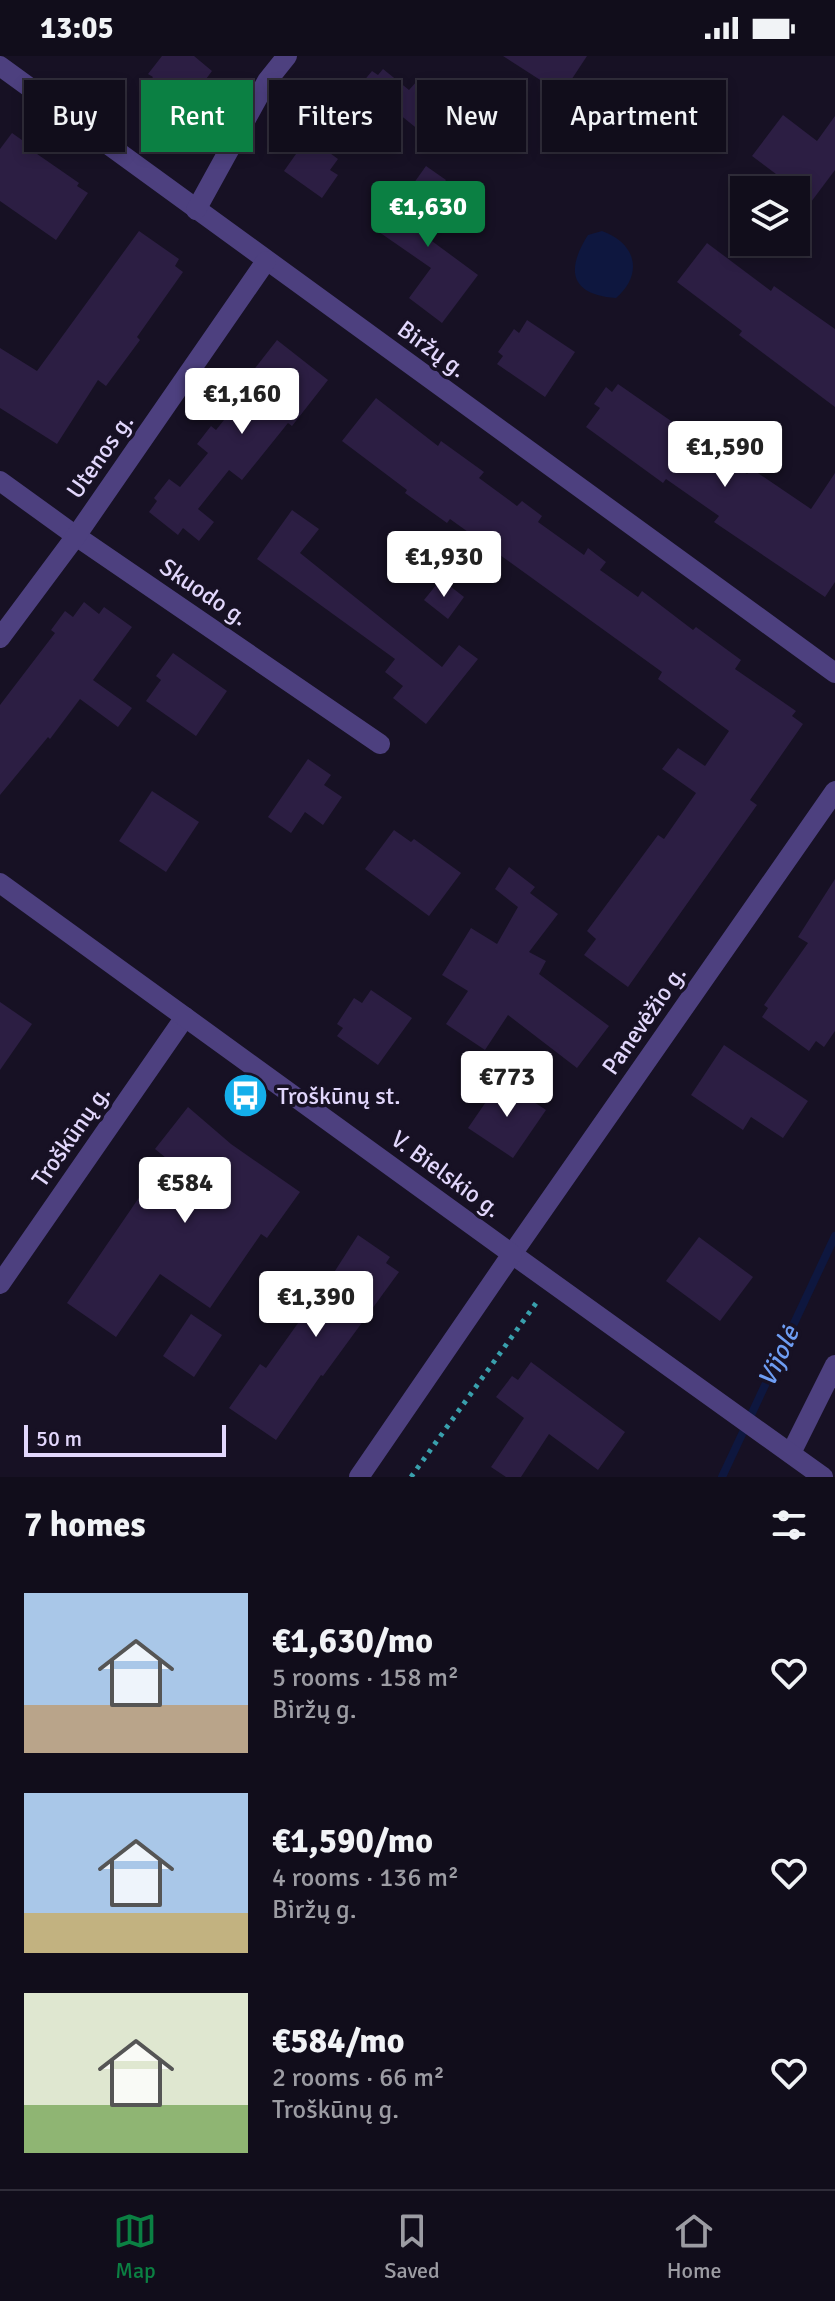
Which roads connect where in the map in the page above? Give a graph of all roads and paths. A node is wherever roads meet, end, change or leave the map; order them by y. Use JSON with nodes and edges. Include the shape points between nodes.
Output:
{"nodes":[{"id":1,"x":287,"y":56,"type":"edge"},
{"id":2,"x":0,"y":66,"type":"edge"},
{"id":3,"x":196,"y":210,"type":"junction"},
{"id":4,"x":266,"y":261,"type":"junction"},
{"id":5,"x":0,"y":481,"type":"edge"},
{"id":6,"x":76,"y":536,"type":"junction"},
{"id":7,"x":0,"y":638,"type":"edge"},
{"id":8,"x":835,"y":673,"type":"edge"},
{"id":9,"x":380,"y":744,"type":"dead end"},
{"id":10,"x":835,"y":791,"type":"edge"},
{"id":11,"x":0,"y":883,"type":"edge"},
{"id":12,"x":185,"y":1017,"type":"junction"},
{"id":13,"x":512,"y":1254,"type":"junction"},
{"id":14,"x":552,"y":1281,"type":"junction"},
{"id":15,"x":0,"y":1284,"type":"edge"},
{"id":16,"x":835,"y":1365,"type":"edge"},
{"id":17,"x":791,"y":1453,"type":"junction"},
{"id":18,"x":359,"y":1477,"type":"edge"},
{"id":19,"x":411,"y":1477,"type":"edge"},
{"id":20,"x":823,"y":1477,"type":"edge"}],
"edges":[{"from":1,"to":3,"type":"street","via":[[267,81]]},
{"from":2,"to":3,"type":"street","name":"Biržų g."},
{"from":3,"to":4,"type":"street","name":"Biržų g."},
{"from":4,"to":6,"type":"street","name":"Utenos g."},
{"from":4,"to":8,"type":"street","name":"Biržų g."},
{"from":5,"to":6,"type":"street","name":"Skuodo g."},
{"from":6,"to":7,"type":"street","name":"Utenos g."},
{"from":6,"to":9,"type":"street","name":"Skuodo g."},
{"from":10,"to":13,"type":"street","name":"Panevėžio g."},
{"from":11,"to":12,"type":"street","name":"V. Bielskio g."},
{"from":12,"to":13,"type":"street","name":"V. Bielskio g."},
{"from":12,"to":15,"type":"street","name":"Troškūnų g."},
{"from":13,"to":14,"type":"street","name":"V. Bielskio g."},
{"from":13,"to":18,"type":"street","name":"Panevėžio g."},
{"from":14,"to":17,"type":"street","name":"V. Bielskio g."},
{"from":14,"to":19,"type":"path"},
{"from":16,"to":17,"type":"street"},
{"from":17,"to":20,"type":"street","name":"V. Bielskio g."}]}
